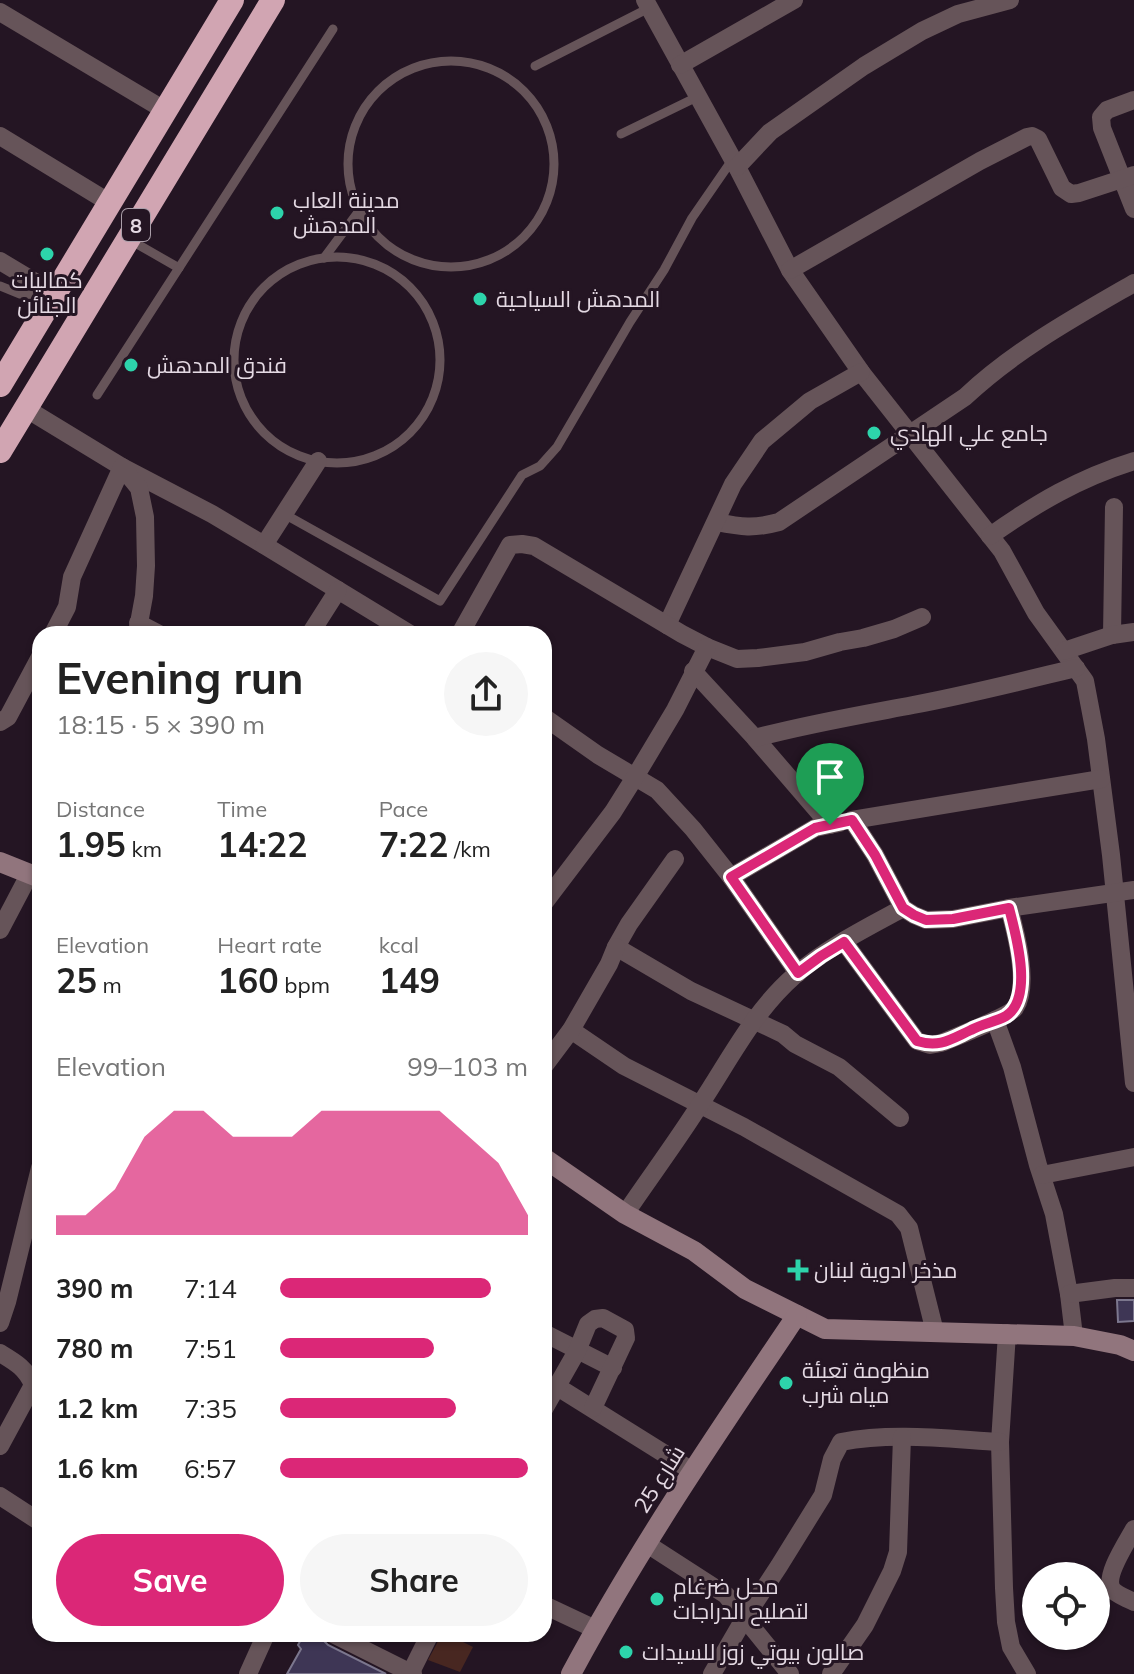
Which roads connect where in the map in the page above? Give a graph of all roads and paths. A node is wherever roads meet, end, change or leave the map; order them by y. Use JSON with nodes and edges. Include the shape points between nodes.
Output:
{"nodes":[{"id":1,"x":273,"y":0,"type":"edge"},
{"id":2,"x":794,"y":0,"type":"edge"},
{"id":3,"x":1010,"y":0,"type":"edge"},
{"id":4,"x":227,"y":2,"type":"edge"},
{"id":5,"x":647,"y":4,"type":"edge"},
{"id":6,"x":0,"y":12,"type":"edge"},
{"id":7,"x":333,"y":29,"type":"dead end"},
{"id":8,"x":680,"y":65,"type":"junction"},
{"id":9,"x":535,"y":66,"type":"dead end"},
{"id":10,"x":697,"y":97,"type":"junction"},
{"id":11,"x":1134,"y":100,"type":"edge"},
{"id":12,"x":166,"y":111,"type":"junction"},
{"id":13,"x":621,"y":134,"type":"dead end"},
{"id":14,"x":0,"y":136,"type":"edge"},
{"id":15,"x":734,"y":163,"type":"junction"},
{"id":16,"x":1128,"y":177,"type":"edge"},
{"id":17,"x":110,"y":203,"type":"junction"},
{"id":18,"x":1134,"y":209,"type":"edge"},
{"id":19,"x":359,"y":211,"type":"junction"},
{"id":20,"x":128,"y":239,"type":"junction"},
{"id":21,"x":402,"y":255,"type":"junction"},
{"id":22,"x":324,"y":258,"type":"junction"},
{"id":23,"x":0,"y":261,"type":"edge"},
{"id":24,"x":179,"y":268,"type":"junction"},
{"id":25,"x":790,"y":270,"type":"junction"},
{"id":26,"x":392,"y":273,"type":"junction"},
{"id":27,"x":1134,"y":283,"type":"edge"},
{"id":28,"x":0,"y":286,"type":"edge"},
{"id":29,"x":55,"y":294,"type":"junction"},
{"id":30,"x":861,"y":372,"type":"junction"},
{"id":31,"x":0,"y":385,"type":"edge"},
{"id":32,"x":97,"y":395,"type":"dead end"},
{"id":33,"x":25,"y":408,"type":"junction"},
{"id":34,"x":910,"y":435,"type":"junction"},
{"id":35,"x":0,"y":451,"type":"edge"},
{"id":36,"x":318,"y":461,"type":"junction"},
{"id":37,"x":1134,"y":461,"type":"edge"},
{"id":38,"x":122,"y":467,"type":"junction"},
{"id":39,"x":1114,"y":507,"type":"dead end"},
{"id":40,"x":286,"y":515,"type":"junction"},
{"id":41,"x":716,"y":522,"type":"junction"},
{"id":42,"x":990,"y":536,"type":"junction"},
{"id":43,"x":264,"y":545,"type":"junction"},
{"id":44,"x":338,"y":590,"type":"junction"},
{"id":45,"x":922,"y":617,"type":"dead end"},
{"id":46,"x":667,"y":625,"type":"junction"},
{"id":47,"x":57,"y":626,"type":"edge"},
{"id":48,"x":138,"y":626,"type":"edge"},
{"id":49,"x":315,"y":626,"type":"edge"},
{"id":50,"x":397,"y":626,"type":"edge"},
{"id":51,"x":464,"y":626,"type":"edge"},
{"id":52,"x":1134,"y":632,"type":"edge"},
{"id":53,"x":1112,"y":635,"type":"junction"},
{"id":54,"x":707,"y":647,"type":"junction"},
{"id":55,"x":1064,"y":651,"type":"junction"},
{"id":56,"x":1076,"y":668,"type":"junction"},
{"id":57,"x":693,"y":671,"type":"junction"},
{"id":58,"x":32,"y":672,"type":"edge"},
{"id":59,"x":0,"y":722,"type":"edge"},
{"id":60,"x":552,"y":722,"type":"edge"},
{"id":61,"x":755,"y":738,"type":"junction"},
{"id":62,"x":635,"y":777,"type":"junction"},
{"id":63,"x":1101,"y":779,"type":"junction"},
{"id":64,"x":852,"y":820,"type":"junction"},
{"id":65,"x":830,"y":825,"type":"junction"},
{"id":66,"x":675,"y":859,"type":"dead end"},
{"id":67,"x":0,"y":862,"type":"edge"},
{"id":68,"x":32,"y":875,"type":"edge"},
{"id":69,"x":553,"y":875,"type":"edge"},
{"id":70,"x":731,"y":877,"type":"junction"},
{"id":71,"x":32,"y":881,"type":"edge"},
{"id":72,"x":1134,"y":890,"type":"edge"},
{"id":73,"x":1115,"y":894,"type":"junction"},
{"id":74,"x":903,"y":908,"type":"junction"},
{"id":75,"x":1009,"y":908,"type":"junction"},
{"id":76,"x":0,"y":930,"type":"edge"},
{"id":77,"x":844,"y":942,"type":"junction"},
{"id":78,"x":616,"y":947,"type":"junction"},
{"id":79,"x":798,"y":973,"type":"junction"},
{"id":80,"x":753,"y":1020,"type":"junction"},
{"id":81,"x":995,"y":1020,"type":"junction"},
{"id":82,"x":571,"y":1030,"type":"junction"},
{"id":83,"x":552,"y":1055,"type":"edge"},
{"id":84,"x":1134,"y":1083,"type":"edge"},
{"id":85,"x":701,"y":1104,"type":"junction"},
{"id":86,"x":900,"y":1118,"type":"dead end"},
{"id":87,"x":1134,"y":1157,"type":"edge"},
{"id":88,"x":552,"y":1164,"type":"edge"},
{"id":89,"x":1042,"y":1175,"type":"junction"},
{"id":90,"x":32,"y":1212,"type":"edge"},
{"id":91,"x":625,"y":1214,"type":"junction"},
{"id":92,"x":1134,"y":1288,"type":"edge"},
{"id":93,"x":1069,"y":1294,"type":"junction"},
{"id":94,"x":797,"y":1315,"type":"junction"},
{"id":95,"x":0,"y":1323,"type":"edge"},
{"id":96,"x":935,"y":1332,"type":"junction"},
{"id":97,"x":1007,"y":1333,"type":"junction"},
{"id":98,"x":1074,"y":1336,"type":"junction"},
{"id":99,"x":552,"y":1337,"type":"edge"},
{"id":100,"x":1129,"y":1346,"type":"edge"},
{"id":101,"x":577,"y":1351,"type":"junction"},
{"id":102,"x":0,"y":1353,"type":"edge"},
{"id":103,"x":613,"y":1368,"type":"junction"},
{"id":104,"x":32,"y":1380,"type":"edge"},
{"id":105,"x":556,"y":1386,"type":"junction"},
{"id":106,"x":32,"y":1392,"type":"edge"},
{"id":107,"x":552,"y":1394,"type":"edge"},
{"id":108,"x":593,"y":1408,"type":"junction"},
{"id":109,"x":902,"y":1437,"type":"junction"},
{"id":110,"x":1000,"y":1442,"type":"junction"},
{"id":111,"x":0,"y":1446,"type":"edge"},
{"id":112,"x":692,"y":1471,"type":"junction"},
{"id":113,"x":0,"y":1496,"type":"edge"},
{"id":114,"x":32,"y":1517,"type":"edge"},
{"id":115,"x":1134,"y":1529,"type":"edge"},
{"id":116,"x":647,"y":1544,"type":"junction"},
{"id":117,"x":1134,"y":1602,"type":"edge"},
{"id":118,"x":552,"y":1609,"type":"edge"},
{"id":119,"x":744,"y":1619,"type":"junction"},
{"id":120,"x":595,"y":1629,"type":"junction"},
{"id":121,"x":262,"y":1642,"type":"edge"},
{"id":122,"x":349,"y":1642,"type":"edge"},
{"id":123,"x":426,"y":1642,"type":"edge"},
{"id":124,"x":411,"y":1673,"type":"edge"},
{"id":125,"x":248,"y":1674,"type":"edge"},
{"id":126,"x":571,"y":1674,"type":"edge"},
{"id":127,"x":712,"y":1674,"type":"edge"},
{"id":128,"x":790,"y":1674,"type":"edge"},
{"id":129,"x":831,"y":1674,"type":"edge"},
{"id":130,"x":1027,"y":1674,"type":"edge"}],
"edges":[{"from":1,"to":20,"type":"highway","number":"8"},
{"from":2,"to":8,"type":"street"},
{"from":3,"to":15,"type":"street","via":[[958,14],[922,31],[804,106]]},
{"from":4,"to":12,"type":"highway","number":"8"},
{"from":5,"to":8,"type":"street"},
{"from":5,"to":9,"type":"lane"},
{"from":6,"to":12,"type":"street"},
{"from":7,"to":24,"type":"lane"},
{"from":8,"to":10,"type":"street"},
{"from":10,"to":13,"type":"lane"},
{"from":10,"to":15,"type":"street"},
{"from":11,"to":16,"type":"street","via":[[1101,117]]},
{"from":12,"to":17,"type":"highway","number":"8"},
{"from":14,"to":17,"type":"street"},
{"from":15,"to":25,"type":"street"},
{"from":15,"to":40,"type":"lane","via":[[692,218],[557,447],[540,466],[522,475],[440,601]]},
{"from":16,"to":18,"type":"street"},
{"from":16,"to":25,"type":"street","via":[[1071,194],[1062,188],[1038,139],[1027,137]]},
{"from":17,"to":29,"type":"highway","number":"8"},
{"from":19,"to":21,"type":"lane","via":[[373,232]]},
{"from":19,"to":21,"type":"lane","via":[[348,176],[349,145],[359,116],[389,82],[417,67],[462,62],[506,77],[529,97],[546,123],[555,168],[549,198],[535,225],[513,247],[471,265],[440,267]]},
{"from":19,"to":22,"type":"lane"},
{"from":20,"to":24,"type":"lane"},
{"from":20,"to":33,"type":"highway","number":"8"},
{"from":21,"to":26,"type":"lane"},
{"from":22,"to":26,"type":"lane","via":[[363,260]]},
{"from":22,"to":36,"type":"lane","via":[[288,269],[263,288],[239,326],[233,357],[237,387],[259,428],[296,455]]},
{"from":23,"to":29,"type":"street"},
{"from":24,"to":32,"type":"lane"},
{"from":25,"to":30,"type":"street"},
{"from":26,"to":36,"type":"lane","via":[[415,293],[437,333],[440,364],[435,394],[410,433],[386,451],[357,461]]},
{"from":27,"to":34,"type":"street","via":[[1029,345]]},
{"from":28,"to":29,"type":"lane","via":[[20,294]]},
{"from":29,"to":31,"type":"highway","number":"8"},
{"from":30,"to":34,"type":"street"},
{"from":30,"to":41,"type":"street","via":[[810,401],[762,441]]},
{"from":33,"to":35,"type":"highway","number":"8"},
{"from":33,"to":38,"type":"street"},
{"from":34,"to":41,"type":"street","via":[[779,522],[759,527]]},
{"from":34,"to":42,"type":"street"},
{"from":36,"to":40,"type":"street"},
{"from":37,"to":42,"type":"street","via":[[1033,506]]},
{"from":38,"to":43,"type":"street"},
{"from":38,"to":47,"type":"street","via":[[72,577]]},
{"from":38,"to":48,"type":"street","via":[[139,488],[145,517]]},
{"from":39,"to":53,"type":"street"},
{"from":40,"to":43,"type":"street"},
{"from":41,"to":46,"type":"street"},
{"from":42,"to":55,"type":"street"},
{"from":43,"to":44,"type":"street"},
{"from":44,"to":49,"type":"street"},
{"from":44,"to":50,"type":"street"},
{"from":45,"to":54,"type":"street","via":[[805,652],[737,659]]},
{"from":46,"to":51,"type":"street","via":[[534,546],[522,544],[510,545]]},
{"from":46,"to":54,"type":"street"},
{"from":52,"to":53,"type":"street"},
{"from":53,"to":55,"type":"street"},
{"from":54,"to":57,"type":"street"},
{"from":55,"to":56,"type":"street"},
{"from":56,"to":61,"type":"street"},
{"from":56,"to":63,"type":"street","via":[[1085,681]]},
{"from":57,"to":61,"type":"street"},
{"from":57,"to":62,"type":"street"},
{"from":58,"to":59,"type":"street","via":[[8,717]]},
{"from":60,"to":62,"type":"street"},
{"from":61,"to":65,"type":"street"},
{"from":62,"to":69,"type":"street","via":[[613,812]]},
{"from":62,"to":70,"type":"street","via":[[657,790]]},
{"from":63,"to":64,"type":"street"},
{"from":63,"to":73,"type":"street"},
{"from":64,"to":65,"type":"street"},
{"from":64,"to":74,"type":"street"},
{"from":65,"to":70,"type":"street","via":[[815,828]]},
{"from":66,"to":78,"type":"street"},
{"from":67,"to":68,"type":"street"},
{"from":70,"to":79,"type":"street"},
{"from":71,"to":76,"type":"street"},
{"from":72,"to":73,"type":"street"},
{"from":73,"to":75,"type":"street"},
{"from":73,"to":84,"type":"street"},
{"from":74,"to":75,"type":"street","via":[[926,920]]},
{"from":74,"to":77,"type":"street"},
{"from":75,"to":81,"type":"street","via":[[1022,987],[1015,1007]]},
{"from":77,"to":79,"type":"street"},
{"from":77,"to":81,"type":"street","via":[[917,1041],[941,1043]]},
{"from":78,"to":80,"type":"street"},
{"from":78,"to":82,"type":"street"},
{"from":79,"to":80,"type":"street"},
{"from":80,"to":85,"type":"street"},
{"from":80,"to":86,"type":"street","via":[[839,1067]]},
{"from":81,"to":89,"type":"street"},
{"from":82,"to":83,"type":"street"},
{"from":82,"to":85,"type":"street","via":[[624,1066]]},
{"from":85,"to":91,"type":"street"},
{"from":85,"to":96,"type":"street","via":[[898,1214],[909,1228]]},
{"from":87,"to":89,"type":"street"},
{"from":88,"to":91,"type":"street"},
{"from":89,"to":93,"type":"street"},
{"from":90,"to":95,"type":"street"},
{"from":91,"to":94,"type":"street"},
{"from":92,"to":93,"type":"street"},
{"from":93,"to":98,"type":"street"},
{"from":94,"to":96,"type":"street","via":[[825,1329]]},
{"from":94,"to":112,"type":"street","name":"شارع 25"},
{"from":96,"to":97,"type":"street"},
{"from":97,"to":98,"type":"street"},
{"from":97,"to":110,"type":"street"},
{"from":98,"to":100,"type":"street"},
{"from":99,"to":101,"type":"street"},
{"from":101,"to":103,"type":"street"},
{"from":101,"to":103,"type":"street","via":[[588,1324],[603,1318],[625,1330]]},
{"from":101,"to":105,"type":"street"},
{"from":102,"to":104,"type":"street"},
{"from":103,"to":108,"type":"street"},
{"from":105,"to":107,"type":"street"},
{"from":105,"to":108,"type":"street"},
{"from":106,"to":111,"type":"street"},
{"from":108,"to":112,"type":"street"},
{"from":109,"to":110,"type":"street"},
{"from":109,"to":119,"type":"street","via":[[841,1442],[823,1495]]},
{"from":109,"to":129,"type":"street","via":[[898,1552],[865,1625]]},
{"from":110,"to":130,"type":"street","via":[[1006,1622],[1011,1647]]},
{"from":112,"to":116,"type":"street","name":"شارع 25"},
{"from":113,"to":114,"type":"street"},
{"from":115,"to":117,"type":"street","via":[[1110,1584],[1113,1592]]},
{"from":116,"to":119,"type":"street","via":[[726,1595]]},
{"from":116,"to":120,"type":"street","name":"شارع 25"},
{"from":118,"to":120,"type":"street"},
{"from":119,"to":127,"type":"street"},
{"from":119,"to":128,"type":"street"},
{"from":120,"to":126,"type":"street","name":"شارع 25"},
{"from":121,"to":125,"type":"street"},
{"from":122,"to":124,"type":"street"},
{"from":123,"to":124,"type":"street"}]}
